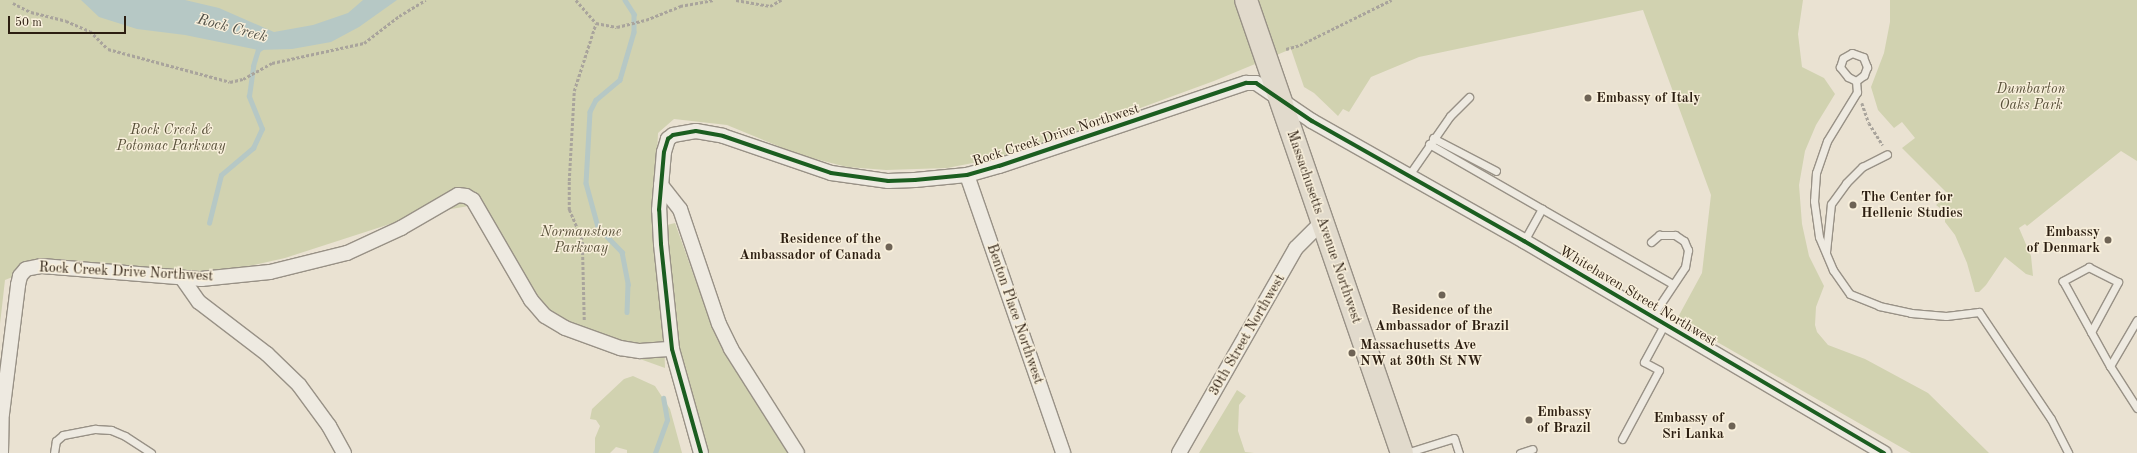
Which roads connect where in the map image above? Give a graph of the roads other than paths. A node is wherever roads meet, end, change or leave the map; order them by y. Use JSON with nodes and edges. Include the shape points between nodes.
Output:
{"nodes":[{"id":1,"x":1246,"y":0,"type":"edge"},
{"id":2,"x":1856,"y":81,"type":"dead end"},
{"id":3,"x":1278,"y":96,"type":"junction"},
{"id":4,"x":1469,"y":97,"type":"dead end"},
{"id":5,"x":1431,"y":141,"type":"junction"},
{"id":6,"x":1887,"y":154,"type":"road end"},
{"id":7,"x":1496,"y":171,"type":"dead end"},
{"id":8,"x":967,"y":175,"type":"junction"},
{"id":9,"x":1409,"y":175,"type":"junction"},
{"id":10,"x":661,"y":185,"type":"junction"},
{"id":11,"x":1542,"y":209,"type":"junction"},
{"id":12,"x":1322,"y":222,"type":"junction"},
{"id":13,"x":1524,"y":241,"type":"junction"},
{"id":14,"x":1651,"y":242,"type":"dead end"},
{"id":15,"x":1826,"y":254,"type":"junction"},
{"id":16,"x":182,"y":278,"type":"junction"},
{"id":17,"x":1672,"y":284,"type":"junction"},
{"id":18,"x":1651,"y":318,"type":"junction"},
{"id":19,"x":2137,"y":320,"type":"edge"},
{"id":20,"x":1664,"y":325,"type":"junction"},
{"id":21,"x":2091,"y":332,"type":"junction"},
{"id":22,"x":672,"y":349,"type":"junction"},
{"id":23,"x":2110,"y":366,"type":"junction"},
{"id":24,"x":2137,"y":408,"type":"edge"},
{"id":25,"x":1622,"y":439,"type":"dead end"},
{"id":26,"x":1532,"y":449,"type":"dead end"},
{"id":27,"x":1,"y":453,"type":"edge"},
{"id":28,"x":54,"y":453,"type":"edge"},
{"id":29,"x":151,"y":453,"type":"edge"},
{"id":30,"x":344,"y":453,"type":"edge"},
{"id":31,"x":701,"y":453,"type":"edge"},
{"id":32,"x":797,"y":453,"type":"edge"},
{"id":33,"x":1063,"y":453,"type":"edge"},
{"id":34,"x":1179,"y":453,"type":"edge"},
{"id":35,"x":1402,"y":453,"type":"edge"},
{"id":36,"x":1406,"y":453,"type":"edge"},
{"id":37,"x":1459,"y":453,"type":"edge"},
{"id":38,"x":1520,"y":453,"type":"edge"},
{"id":39,"x":1884,"y":453,"type":"edge"},
{"id":40,"x":2068,"y":453,"type":"edge"}],
"edges":[{"from":1,"to":3,"type":"main road","name":"Massachusetts Avenue Northwest"},
{"from":2,"to":15,"type":"lane","via":[[1856,92],[1827,142],[1816,173],[1814,201],[1819,237]]},
{"from":3,"to":8,"type":"street","name":"Rock Creek Drive Northwest","via":[[1256,83],[1246,83]]},
{"from":3,"to":9,"type":"street","name":"Whitehaven Street Northwest","via":[[1312,121]]},
{"from":3,"to":12,"type":"main road","name":"Massachusetts Avenue Northwest"},
{"from":4,"to":5,"type":"lane"},
{"from":5,"to":7,"type":"lane"},
{"from":5,"to":9,"type":"lane"},
{"from":5,"to":11,"type":"lane"},
{"from":6,"to":15,"type":"lane","via":[[1862,167],[1831,204]]},
{"from":8,"to":10,"type":"street","name":"Rock Creek Drive Northwest","via":[[916,180],[861,178],[805,166],[723,136],[696,131],[678,133],[668,139]]},
{"from":8,"to":33,"type":"street","name":"Benton Place Northwest"},
{"from":9,"to":13,"type":"street","name":"Whitehaven Street Northwest"},
{"from":10,"to":22,"type":"street","name":"Rock Creek Drive Northwest","via":[[661,244]]},
{"from":10,"to":32,"type":"street","via":[[680,208],[719,324],[731,349]]},
{"from":11,"to":13,"type":"lane"},
{"from":11,"to":17,"type":"lane"},
{"from":12,"to":34,"type":"street","name":"30th Street Northwest","via":[[1296,248]]},
{"from":12,"to":35,"type":"main road","name":"Massachusetts Avenue Northwest"},
{"from":13,"to":18,"type":"street","name":"Whitehaven Street Northwest"},
{"from":14,"to":17,"type":"lane","via":[[1666,233],[1684,241],[1688,250],[1688,260]]},
{"from":15,"to":40,"type":"lane","via":[[1833,270],[1850,294],[1880,306],[1911,314],[1946,316],[1978,312],[2051,419]]},
{"from":16,"to":22,"type":"street","name":"Rock Creek Drive Northwest","via":[[250,276],[330,258],[384,236],[454,197],[463,195],[473,200],[531,300],[545,316],[570,330],[620,348],[640,351]]},
{"from":16,"to":27,"type":"street","name":"Rock Creek Drive Northwest","via":[[36,266],[23,272],[18,285],[2,414]]},
{"from":16,"to":30,"type":"street","via":[[199,302],[267,354],[299,385],[329,426]]},
{"from":17,"to":18,"type":"lane"},
{"from":18,"to":20,"type":"street","name":"Whitehaven Street Northwest"},
{"from":19,"to":23,"type":"lane"},
{"from":20,"to":25,"type":"lane","via":[[1644,362],[1659,370]]},
{"from":20,"to":39,"type":"street","name":"Whitehaven Street Northwest"},
{"from":21,"to":21,"type":"lane","via":[[2063,281],[2089,267],[2118,282]]},
{"from":21,"to":23,"type":"lane"},
{"from":22,"to":31,"type":"street"},
{"from":23,"to":24,"type":"lane"},
{"from":26,"to":38,"type":"lane"},
{"from":28,"to":29,"type":"lane","via":[[56,441],[63,435],[95,429],[111,430],[125,436]]},
{"from":36,"to":37,"type":"lane","via":[[1454,438]]}]}
